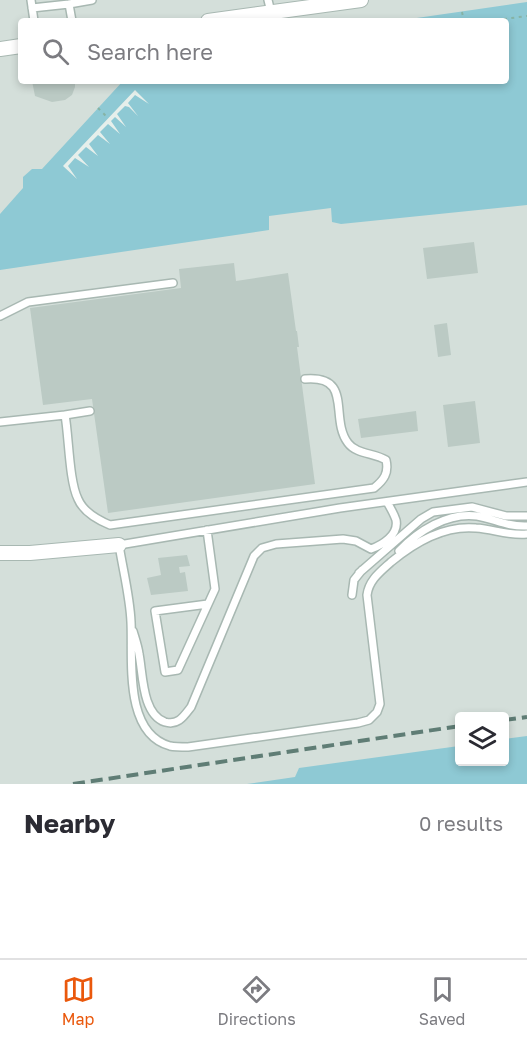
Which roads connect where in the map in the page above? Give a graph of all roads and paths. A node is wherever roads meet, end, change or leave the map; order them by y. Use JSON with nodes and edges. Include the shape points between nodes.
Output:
{"nodes":[{"id":1,"x":92,"y":0,"type":"edge"},
{"id":2,"x":361,"y":0,"type":"edge"},
{"id":3,"x":31,"y":4,"type":"edge"},
{"id":4,"x":69,"y":4,"type":"junction"},
{"id":5,"x":270,"y":4,"type":"edge"},
{"id":6,"x":462,"y":12,"type":"dead end"},
{"id":7,"x":527,"y":16,"type":"edge"},
{"id":8,"x":71,"y":18,"type":"edge"},
{"id":9,"x":219,"y":18,"type":"edge"},
{"id":10,"x":463,"y":18,"type":"edge"},
{"id":11,"x":509,"y":18,"type":"edge"},
{"id":12,"x":18,"y":46,"type":"edge"},
{"id":13,"x":0,"y":49,"type":"edge"},
{"id":14,"x":98,"y":108,"type":"dead end"},
{"id":15,"x":108,"y":118,"type":"dead end"},
{"id":16,"x":173,"y":283,"type":"dead end"},
{"id":17,"x":0,"y":316,"type":"edge"},
{"id":18,"x":305,"y":378,"type":"dead end"},
{"id":19,"x":90,"y":411,"type":"dead end"},
{"id":20,"x":64,"y":415,"type":"junction"},
{"id":21,"x":0,"y":422,"type":"edge"},
{"id":22,"x":527,"y":482,"type":"edge"},
{"id":23,"x":387,"y":502,"type":"junction"},
{"id":24,"x":527,"y":516,"type":"edge"},
{"id":25,"x":527,"y":526,"type":"edge"},
{"id":26,"x":207,"y":531,"type":"junction"},
{"id":27,"x":527,"y":534,"type":"edge"},
{"id":28,"x":120,"y":545,"type":"junction"},
{"id":29,"x":380,"y":546,"type":"junction"},
{"id":30,"x":0,"y":553,"type":"edge"},
{"id":31,"x":359,"y":573,"type":"junction"},
{"id":32,"x":377,"y":574,"type":"junction"},
{"id":33,"x":352,"y":595,"type":"dead end"},
{"id":34,"x":208,"y":604,"type":"junction"},
{"id":35,"x":131,"y":622,"type":"junction"}],
"edges":[{"from":1,"to":4,"type":"lane"},
{"from":2,"to":5,"type":"street"},
{"from":3,"to":4,"type":"lane"},
{"from":4,"to":8,"type":"lane"},
{"from":5,"to":9,"type":"street"},
{"from":6,"to":10,"type":"path"},
{"from":7,"to":11,"type":"path"},
{"from":12,"to":13,"type":"street"},
{"from":14,"to":15,"type":"path"},
{"from":16,"to":17,"type":"lane","via":[[28,302]]},
{"from":18,"to":20,"type":"lane","via":[[326,380],[335,387],[348,443],[386,460],[384,480],[374,488],[110,525],[100,521],[78,500]]},
{"from":19,"to":20,"type":"lane"},
{"from":20,"to":21,"type":"lane"},
{"from":22,"to":23,"type":"lane"},
{"from":23,"to":26,"type":"lane"},
{"from":23,"to":29,"type":"lane","via":[[396,527]]},
{"from":24,"to":31,"type":"lane","via":[[506,516],[472,507],[433,512]]},
{"from":25,"to":32,"type":"lane","via":[[477,516],[446,520],[409,540]]},
{"from":26,"to":28,"type":"lane"},
{"from":26,"to":34,"type":"lane","via":[[215,589]]},
{"from":27,"to":32,"type":"lane","via":[[475,527],[448,530],[406,550]]},
{"from":28,"to":30,"type":"street"},
{"from":28,"to":35,"type":"lane"},
{"from":29,"to":31,"type":"lane"},
{"from":29,"to":35,"type":"lane","via":[[371,549],[343,539],[262,548],[254,556],[191,707],[181,720],[170,723],[153,714],[145,694]]},
{"from":31,"to":33,"type":"lane"},
{"from":32,"to":35,"type":"lane","via":[[367,595],[380,704],[369,720],[358,723],[188,747],[157,740],[138,713],[130,654]]},
{"from":34,"to":34,"type":"lane","via":[[178,670],[165,672],[155,611]]}]}
